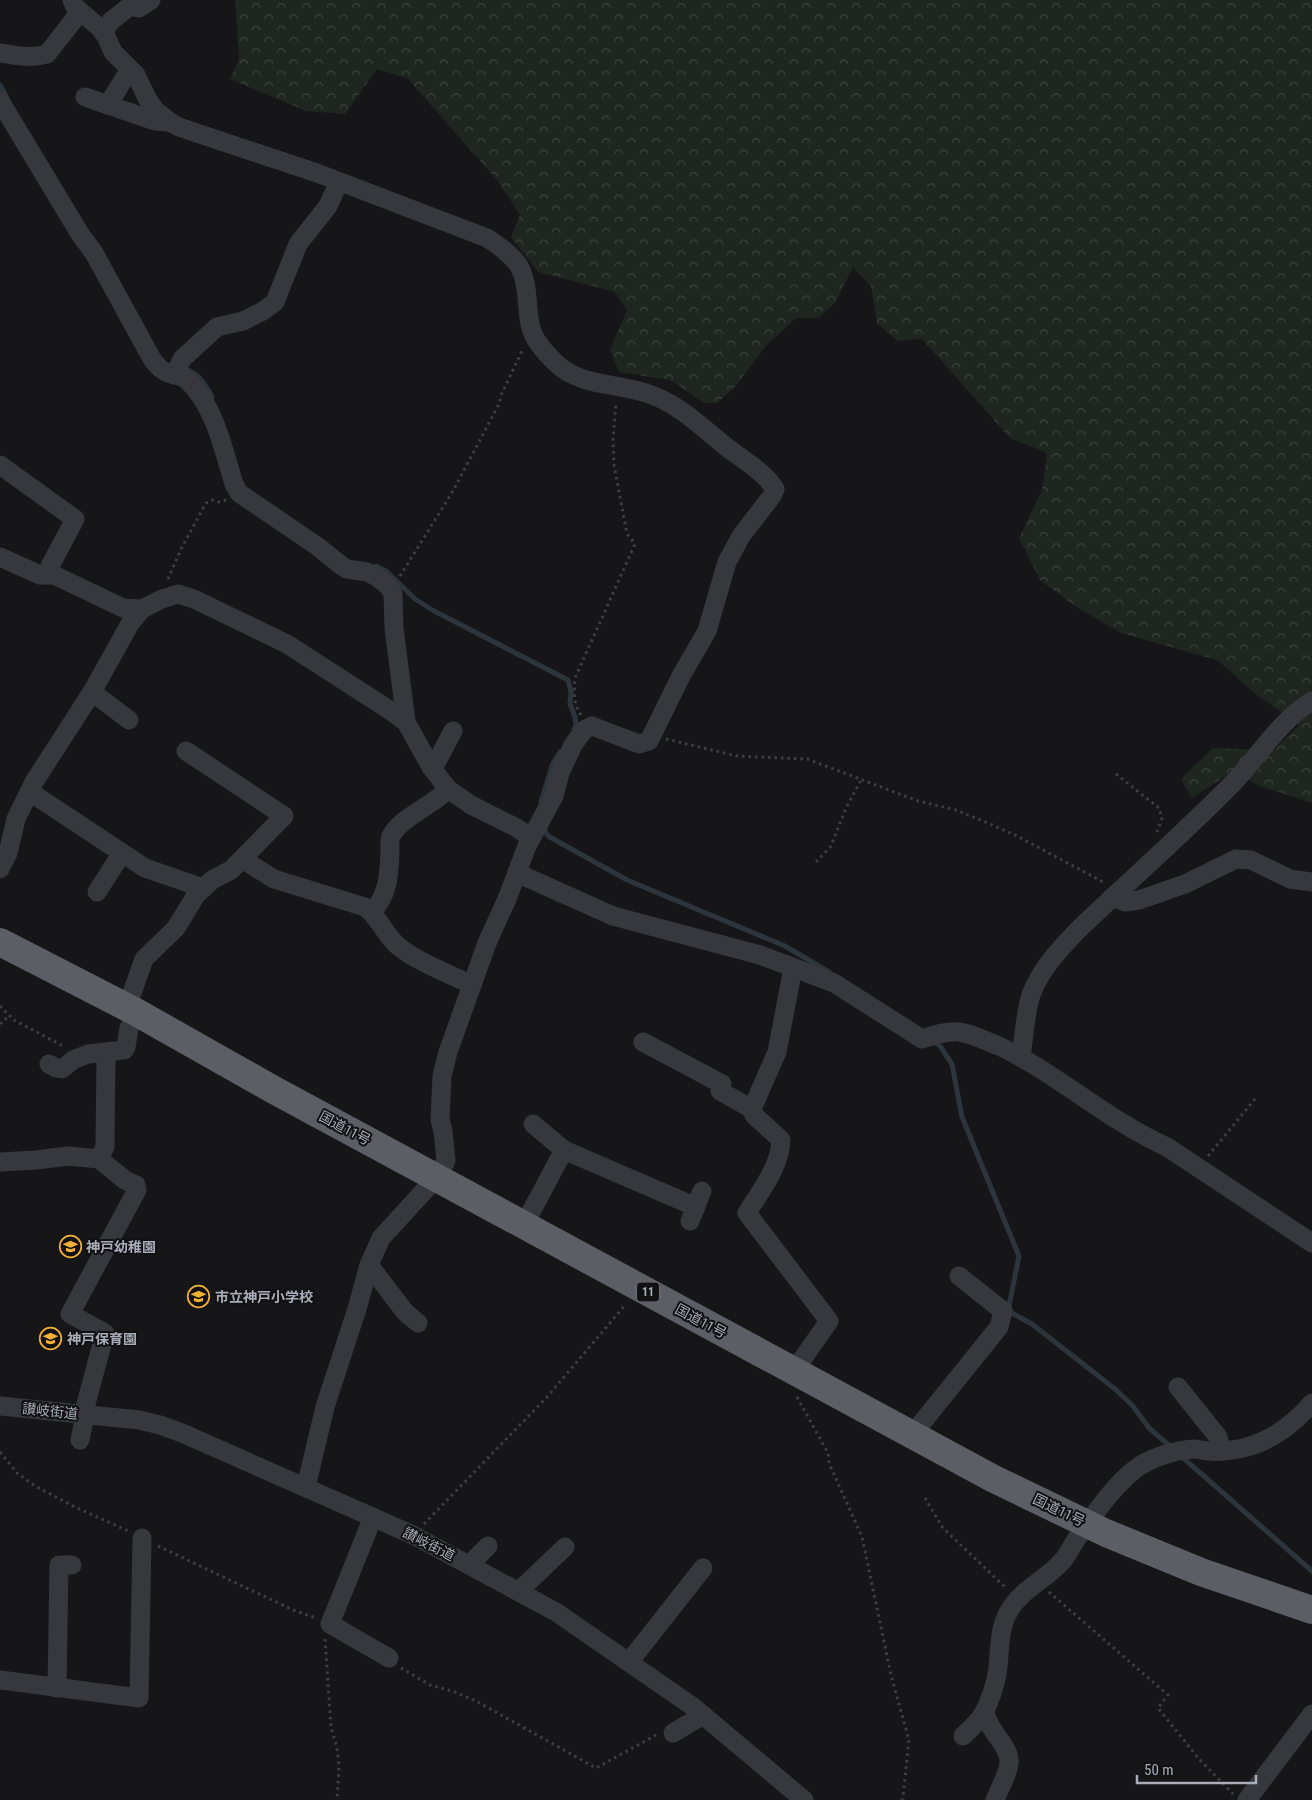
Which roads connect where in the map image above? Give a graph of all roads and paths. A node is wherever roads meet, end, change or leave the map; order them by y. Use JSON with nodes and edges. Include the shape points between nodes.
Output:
{"nodes":[{"id":1,"x":151,"y":0,"type":"edge"},
{"id":2,"x":76,"y":6,"type":"edge"},
{"id":3,"x":103,"y":32,"type":"junction"},
{"id":4,"x":0,"y":53,"type":"edge"},
{"id":5,"x":130,"y":69,"type":"junction"},
{"id":6,"x":85,"y":97,"type":"dead end"},
{"id":7,"x":0,"y":101,"type":"edge"},
{"id":8,"x":108,"y":105,"type":"junction"},
{"id":9,"x":170,"y":122,"type":"junction"},
{"id":10,"x":339,"y":182,"type":"junction"},
{"id":11,"x":532,"y":331,"type":"junction"},
{"id":12,"x":175,"y":375,"type":"junction"},
{"id":13,"x":612,"y":386,"type":"junction"},
{"id":14,"x":0,"y":465,"type":"edge"},
{"id":15,"x":239,"y":493,"type":"junction"},
{"id":16,"x":0,"y":557,"type":"edge"},
{"id":17,"x":48,"y":575,"type":"junction"},
{"id":18,"x":390,"y":587,"type":"junction"},
{"id":19,"x":170,"y":596,"type":"junction"},
{"id":20,"x":142,"y":609,"type":"junction"},
{"id":21,"x":92,"y":692,"type":"junction"},
{"id":22,"x":1312,"y":701,"type":"edge"},
{"id":23,"x":129,"y":720,"type":"dead end"},
{"id":24,"x":406,"y":722,"type":"junction"},
{"id":25,"x":589,"y":728,"type":"junction"},
{"id":26,"x":453,"y":731,"type":"dead end"},
{"id":27,"x":651,"y":735,"type":"junction"},
{"id":28,"x":186,"y":752,"type":"dead end"},
{"id":29,"x":431,"y":767,"type":"junction"},
{"id":30,"x":1116,"y":774,"type":"dead end"},
{"id":31,"x":861,"y":780,"type":"junction"},
{"id":32,"x":448,"y":790,"type":"junction"},
{"id":33,"x":30,"y":792,"type":"junction"},
{"id":34,"x":531,"y":838,"type":"junction"},
{"id":35,"x":122,"y":853,"type":"junction"},
{"id":36,"x":242,"y":860,"type":"junction"},
{"id":37,"x":816,"y":862,"type":"dead end"},
{"id":38,"x":1147,"y":865,"type":"junction"},
{"id":39,"x":0,"y":869,"type":"edge"},
{"id":40,"x":517,"y":872,"type":"junction"},
{"id":41,"x":1312,"y":882,"type":"edge"},
{"id":42,"x":203,"y":888,"type":"junction"},
{"id":43,"x":97,"y":892,"type":"dead end"},
{"id":44,"x":1116,"y":894,"type":"junction"},
{"id":45,"x":372,"y":912,"type":"junction"},
{"id":46,"x":0,"y":942,"type":"edge"},
{"id":47,"x":793,"y":968,"type":"junction"},
{"id":48,"x":472,"y":986,"type":"junction"},
{"id":49,"x":0,"y":1006,"type":"edge"},
{"id":50,"x":131,"y":1010,"type":"junction"},
{"id":51,"x":9,"y":1016,"type":"junction"},
{"id":52,"x":0,"y":1024,"type":"edge"},
{"id":53,"x":643,"y":1042,"type":"dead end"},
{"id":54,"x":97,"y":1054,"type":"junction"},
{"id":55,"x":1021,"y":1057,"type":"junction"},
{"id":56,"x":49,"y":1064,"type":"dead end"},
{"id":57,"x":1255,"y":1099,"type":"dead end"},
{"id":58,"x":752,"y":1109,"type":"junction"},
{"id":59,"x":534,"y":1123,"type":"dead end"},
{"id":60,"x":564,"y":1150,"type":"junction"},
{"id":61,"x":99,"y":1159,"type":"junction"},
{"id":62,"x":0,"y":1162,"type":"edge"},
{"id":63,"x":1198,"y":1168,"type":"junction"},
{"id":64,"x":436,"y":1178,"type":"junction"},
{"id":65,"x":696,"y":1206,"type":"dead end"},
{"id":66,"x":524,"y":1225,"type":"junction"},
{"id":67,"x":1312,"y":1244,"type":"edge"},
{"id":68,"x":368,"y":1265,"type":"junction"},
{"id":69,"x":959,"y":1276,"type":"dead end"},
{"id":70,"x":639,"y":1288,"type":"junction"},
{"id":71,"x":418,"y":1323,"type":"dead end"},
{"id":72,"x":794,"y":1372,"type":"junction"},
{"id":73,"x":1178,"y":1387,"type":"dead end"},
{"id":74,"x":1312,"y":1403,"type":"edge"},
{"id":75,"x":0,"y":1406,"type":"edge"},
{"id":76,"x":84,"y":1415,"type":"junction"},
{"id":77,"x":912,"y":1435,"type":"junction"},
{"id":78,"x":80,"y":1440,"type":"dead end"},
{"id":79,"x":1222,"y":1451,"type":"junction"},
{"id":80,"x":306,"y":1487,"type":"junction"},
{"id":81,"x":925,"y":1498,"type":"dead end"},
{"id":82,"x":373,"y":1517,"type":"junction"},
{"id":83,"x":1088,"y":1524,"type":"junction"},
{"id":84,"x":413,"y":1535,"type":"junction"},
{"id":85,"x":142,"y":1538,"type":"dead end"},
{"id":86,"x":488,"y":1546,"type":"dead end"},
{"id":87,"x":565,"y":1547,"type":"dead end"},
{"id":88,"x":469,"y":1565,"type":"junction"},
{"id":89,"x":72,"y":1566,"type":"dead end"},
{"id":90,"x":703,"y":1568,"type":"dead end"},
{"id":91,"x":1038,"y":1583,"type":"junction"},
{"id":92,"x":519,"y":1592,"type":"junction"},
{"id":93,"x":1017,"y":1599,"type":"junction"},
{"id":94,"x":1312,"y":1610,"type":"edge"},
{"id":95,"x":330,"y":1624,"type":"junction"},
{"id":96,"x":389,"y":1658,"type":"joint"},
{"id":97,"x":629,"y":1662,"type":"junction"},
{"id":98,"x":0,"y":1680,"type":"edge"},
{"id":99,"x":57,"y":1688,"type":"junction"},
{"id":100,"x":985,"y":1711,"type":"junction"},
{"id":101,"x":1312,"y":1714,"type":"edge"},
{"id":102,"x":703,"y":1715,"type":"junction"},
{"id":103,"x":673,"y":1733,"type":"joint"},
{"id":104,"x":963,"y":1736,"type":"dead end"},
{"id":105,"x":337,"y":1800,"type":"edge"},
{"id":106,"x":804,"y":1800,"type":"edge"},
{"id":107,"x":902,"y":1800,"type":"edge"},
{"id":108,"x":995,"y":1800,"type":"edge"},
{"id":109,"x":1239,"y":1800,"type":"edge"},
{"id":110,"x":1247,"y":1800,"type":"edge"}],
"edges":[{"from":1,"to":3,"type":"street","via":[[139,8],[130,6]]},
{"from":2,"to":3,"type":"street"},
{"from":2,"to":4,"type":"street","via":[[47,54],[27,57]]},
{"from":3,"to":5,"type":"street","via":[[113,52]]},
{"from":5,"to":8,"type":"street"},
{"from":5,"to":9,"type":"street","via":[[136,74],[155,110]]},
{"from":6,"to":8,"type":"street"},
{"from":7,"to":12,"type":"street","via":[[94,253],[152,359],[158,367]]},
{"from":8,"to":9,"type":"street","via":[[155,121]]},
{"from":9,"to":10,"type":"street"},
{"from":10,"to":11,"type":"street","via":[[487,238],[499,246],[514,259],[524,277]]},
{"from":10,"to":12,"type":"street","via":[[328,206],[298,244],[274,302],[243,321],[217,327],[182,359]]},
{"from":11,"to":13,"type":"street","via":[[544,350],[564,370]]},
{"from":11,"to":18,"type":"path","via":[[499,404],[453,491],[401,576]]},
{"from":12,"to":15,"type":"street","via":[[185,378],[201,394]]},
{"from":13,"to":25,"type":"path","via":[[616,398],[614,465],[627,534],[635,544],[575,678],[576,707]]},
{"from":13,"to":27,"type":"street","via":[[645,392],[668,401],[770,481],[775,490],[741,536],[727,562],[707,631]]},
{"from":14,"to":17,"type":"street","via":[[76,519]]},
{"from":15,"to":18,"type":"street","via":[[342,566],[367,572]]},
{"from":15,"to":19,"type":"path","via":[[226,500],[206,503],[167,583]]},
{"from":16,"to":17,"type":"street","via":[[40,575]]},
{"from":17,"to":20,"type":"street","via":[[123,608]]},
{"from":18,"to":24,"type":"street"},
{"from":19,"to":20,"type":"street"},
{"from":19,"to":24,"type":"street","via":[[178,594],[194,599],[287,644]]},
{"from":20,"to":21,"type":"street","via":[[131,622]]},
{"from":21,"to":23,"type":"street"},
{"from":21,"to":33,"type":"street"},
{"from":22,"to":38,"type":"street","via":[[1303,706],[1234,781]]},
{"from":24,"to":29,"type":"street"},
{"from":25,"to":27,"type":"street","via":[[592,726],[639,744],[649,740]]},
{"from":25,"to":34,"type":"street","via":[[573,744],[554,796]]},
{"from":26,"to":29,"type":"street"},
{"from":27,"to":31,"type":"path","via":[[722,754],[807,759]]},
{"from":28,"to":36,"type":"street","via":[[284,816]]},
{"from":29,"to":32,"type":"street"},
{"from":30,"to":38,"type":"path","via":[[1159,808],[1162,818]]},
{"from":31,"to":37,"type":"path","via":[[831,846]]},
{"from":31,"to":44,"type":"path","via":[[918,802],[956,810],[1017,836]]},
{"from":32,"to":34,"type":"street"},
{"from":32,"to":45,"type":"street","via":[[398,827],[390,837],[388,879],[380,903]]},
{"from":33,"to":35,"type":"street"},
{"from":33,"to":39,"type":"street","via":[[16,819],[8,853]]},
{"from":34,"to":40,"type":"street"},
{"from":35,"to":42,"type":"street","via":[[145,868]]},
{"from":35,"to":43,"type":"street"},
{"from":36,"to":42,"type":"street"},
{"from":36,"to":45,"type":"street","via":[[274,879],[366,907]]},
{"from":38,"to":44,"type":"street"},
{"from":40,"to":47,"type":"street","via":[[613,916]]},
{"from":40,"to":48,"type":"street"},
{"from":41,"to":44,"type":"street","via":[[1290,879],[1251,860],[1236,859],[1186,884],[1139,900],[1125,902]]},
{"from":42,"to":50,"type":"street","via":[[176,928],[144,959]]},
{"from":44,"to":55,"type":"street","via":[[1076,932],[1040,976],[1031,996]]},
{"from":45,"to":48,"type":"street","via":[[398,946]]},
{"from":46,"to":50,"type":"highway","name":"国道11号","number":"11"},
{"from":47,"to":55,"type":"street","via":[[834,983],[922,1039],[959,1032]]},
{"from":47,"to":58,"type":"street","via":[[777,1052]]},
{"from":48,"to":64,"type":"street","via":[[442,1076],[440,1120],[446,1161]]},
{"from":49,"to":51,"type":"path"},
{"from":50,"to":54,"type":"street","via":[[124,1050]]},
{"from":50,"to":64,"type":"highway","name":"国道11号","number":"11"},
{"from":51,"to":52,"type":"path"},
{"from":51,"to":54,"type":"path","via":[[56,1044]]},
{"from":53,"to":58,"type":"street","via":[[722,1084],[720,1091]]},
{"from":54,"to":56,"type":"street","via":[[73,1060],[62,1069]]},
{"from":54,"to":61,"type":"street","via":[[105,1146]]},
{"from":55,"to":63,"type":"street","via":[[1140,1136],[1167,1147]]},
{"from":57,"to":63,"type":"path"},
{"from":58,"to":72,"type":"street","via":[[754,1115],[781,1140],[781,1152],[747,1213],[829,1321]]},
{"from":59,"to":60,"type":"street"},
{"from":60,"to":65,"type":"street","via":[[627,1168]]},
{"from":60,"to":66,"type":"street"},
{"from":61,"to":62,"type":"street","via":[[69,1156]]},
{"from":61,"to":76,"type":"street","via":[[136,1185],[137,1190],[70,1314],[105,1333]]},
{"from":63,"to":67,"type":"street"},
{"from":64,"to":66,"type":"highway","name":"国道11号","number":"11"},
{"from":64,"to":68,"type":"street","via":[[381,1238]]},
{"from":66,"to":70,"type":"highway","name":"国道11号","number":"11"},
{"from":68,"to":71,"type":"street","via":[[405,1312]]},
{"from":68,"to":80,"type":"street","via":[[325,1407]]},
{"from":69,"to":77,"type":"street","via":[[1003,1311],[999,1327]]},
{"from":70,"to":72,"type":"highway","name":"国道11号","number":"11"},
{"from":70,"to":84,"type":"path","via":[[547,1398]]},
{"from":72,"to":77,"type":"highway","name":"国道11号","number":"11"},
{"from":72,"to":107,"type":"path","via":[[788,1380],[828,1453],[829,1463],[862,1537],[909,1740]]},
{"from":73,"to":79,"type":"street","via":[[1218,1437]]},
{"from":74,"to":79,"type":"street","via":[[1300,1418],[1281,1432],[1260,1442]]},
{"from":75,"to":76,"type":"street","name":"讃岐街道"},
{"from":76,"to":78,"type":"street"},
{"from":76,"to":80,"type":"street","name":"讃岐街道","via":[[160,1425]]},
{"from":77,"to":83,"type":"highway","name":"国道11号","number":"11"},
{"from":79,"to":83,"type":"street","via":[[1194,1449],[1152,1458],[1134,1469],[1114,1489]]},
{"from":80,"to":82,"type":"street","name":"讃岐街道"},
{"from":81,"to":93,"type":"path","via":[[943,1528]]},
{"from":82,"to":84,"type":"street","name":"讃岐街道"},
{"from":82,"to":95,"type":"street"},
{"from":83,"to":91,"type":"street","via":[[1063,1560]]},
{"from":83,"to":94,"type":"highway","name":"国道11号","number":"11","via":[[1201,1572]]},
{"from":84,"to":88,"type":"street","name":"讃岐街道"},
{"from":85,"to":99,"type":"street","via":[[140,1698]]},
{"from":86,"to":88,"type":"street"},
{"from":87,"to":92,"type":"street"},
{"from":88,"to":92,"type":"street","name":"讃岐街道"},
{"from":89,"to":99,"type":"street","via":[[59,1565],[65,1625]]},
{"from":90,"to":97,"type":"street"},
{"from":91,"to":93,"type":"street"},
{"from":91,"to":109,"type":"path","via":[[1168,1695],[1158,1708],[1199,1759]]},
{"from":92,"to":97,"type":"street","name":"讃岐街道","via":[[556,1612]]},
{"from":93,"to":100,"type":"street","via":[[1002,1626],[996,1683]]},
{"from":95,"to":96,"type":"street"},
{"from":95,"to":105,"type":"path","via":[[325,1640],[331,1727],[339,1766]]},
{"from":96,"to":103,"type":"path","via":[[392,1663],[430,1685],[476,1701],[596,1768],[665,1731]]},
{"from":97,"to":102,"type":"street","name":"讃岐街道"},
{"from":98,"to":99,"type":"street"},
{"from":100,"to":104,"type":"street"},
{"from":100,"to":108,"type":"street","via":[[986,1719],[1009,1758]]},
{"from":101,"to":110,"type":"street"},
{"from":102,"to":103,"type":"street"},
{"from":102,"to":106,"type":"street","name":"讃岐街道"}]}
